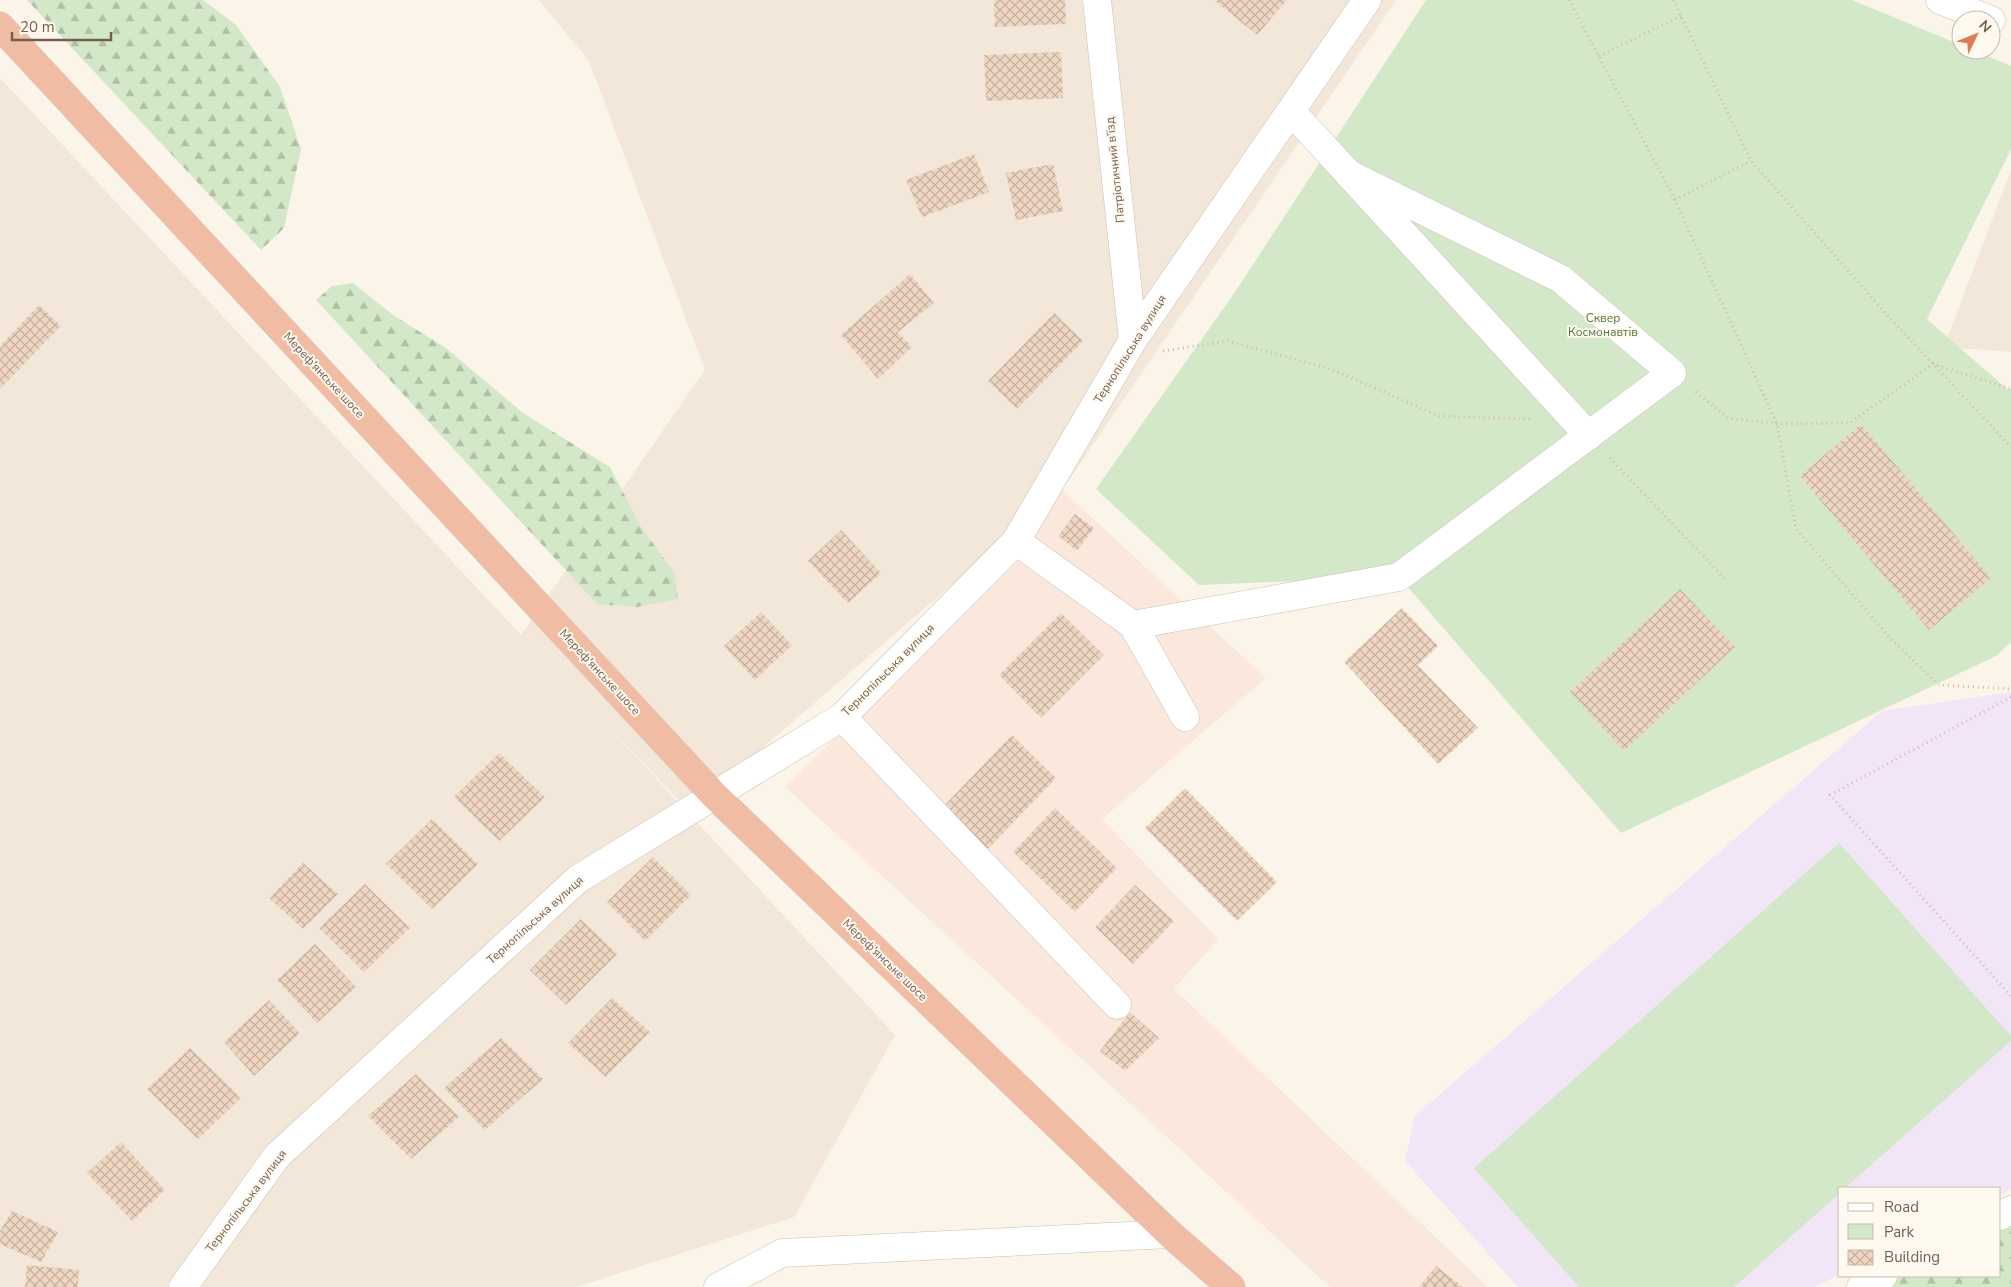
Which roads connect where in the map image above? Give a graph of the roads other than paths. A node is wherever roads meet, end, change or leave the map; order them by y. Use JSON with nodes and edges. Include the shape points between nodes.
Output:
{"nodes":[{"id":1,"x":1097,"y":0,"type":"edge"},
{"id":2,"x":1367,"y":0,"type":"edge"},
{"id":3,"x":1940,"y":0,"type":"edge"},
{"id":4,"x":1966,"y":10,"type":"edge"},
{"id":5,"x":0,"y":26,"type":"edge"},
{"id":6,"x":1290,"y":111,"type":"junction"},
{"id":7,"x":1349,"y":174,"type":"junction"},
{"id":8,"x":1128,"y":348,"type":"junction"},
{"id":9,"x":1582,"y":428,"type":"junction"},
{"id":10,"x":1016,"y":541,"type":"junction"},
{"id":11,"x":1133,"y":625,"type":"junction"},
{"id":12,"x":842,"y":717,"type":"junction"},
{"id":13,"x":1185,"y":717,"type":"dead end"},
{"id":14,"x":714,"y":795,"type":"junction"},
{"id":15,"x":1117,"y":1005,"type":"dead end"},
{"id":16,"x":1170,"y":1234,"type":"junction"},
{"id":17,"x":1881,"y":1277,"type":"edge"},
{"id":18,"x":183,"y":1287,"type":"edge"},
{"id":19,"x":718,"y":1287,"type":"edge"},
{"id":20,"x":1231,"y":1287,"type":"edge"},
{"id":21,"x":1862,"y":1287,"type":"edge"}],
"edges":[{"from":1,"to":8,"type":"street","name":"Патріотичний в’їзд"},
{"from":2,"to":6,"type":"street","name":"Тернопільська вулиця"},
{"from":3,"to":4,"type":"street"},
{"from":5,"to":14,"type":"highway","name":"Мереф'янське шосе"},
{"from":6,"to":7,"type":"street"},
{"from":6,"to":8,"type":"street","name":"Тернопільська вулиця"},
{"from":7,"to":9,"type":"street"},
{"from":7,"to":9,"type":"street","via":[[1561,279],[1672,373]]},
{"from":8,"to":10,"type":"street","name":"Тернопільська вулиця"},
{"from":9,"to":11,"type":"street","via":[[1399,577]]},
{"from":10,"to":11,"type":"street"},
{"from":10,"to":12,"type":"street","name":"Тернопільська вулиця"},
{"from":11,"to":13,"type":"street"},
{"from":12,"to":14,"type":"street","name":"Тернопільська вулиця"},
{"from":12,"to":15,"type":"street"},
{"from":14,"to":16,"type":"highway","name":"Мереф'янське шосе"},
{"from":14,"to":18,"type":"street","name":"Тернопільська вулиця","via":[[578,879],[277,1156]]},
{"from":16,"to":19,"type":"street","via":[[782,1253]]},
{"from":16,"to":20,"type":"highway","name":"Мереф'янське шосе"},
{"from":17,"to":21,"type":"street"}]}
